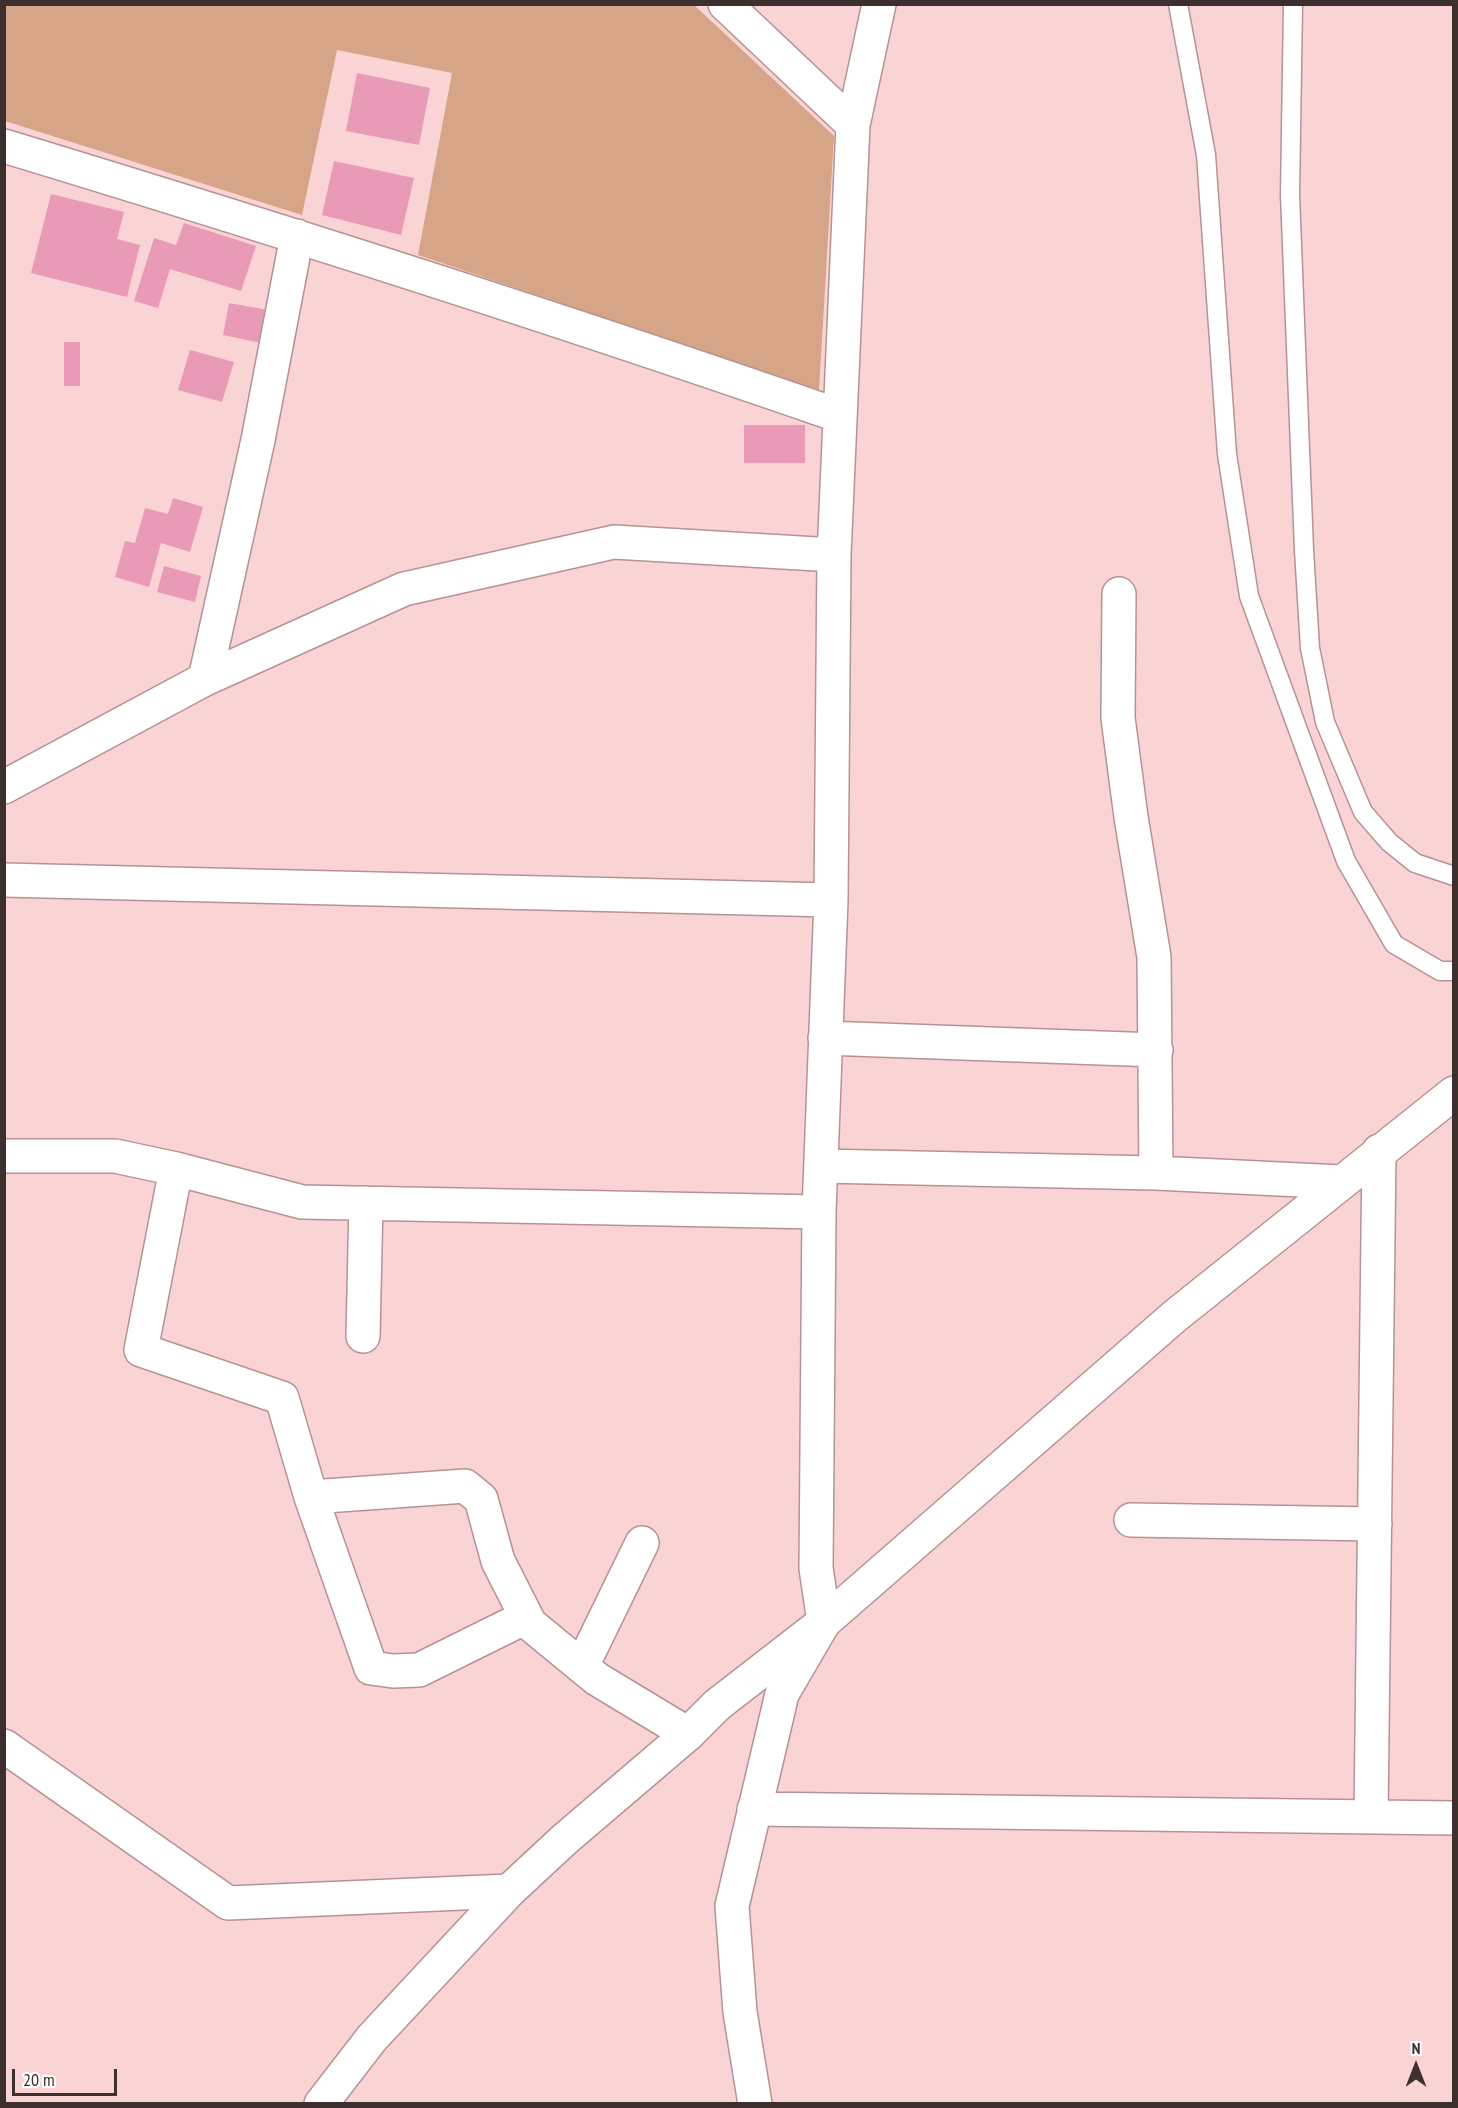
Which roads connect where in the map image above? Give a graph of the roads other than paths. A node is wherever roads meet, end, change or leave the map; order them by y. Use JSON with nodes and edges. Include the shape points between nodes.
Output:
{"nodes":[{"id":1,"x":725,"y":4,"type":"edge"},
{"id":2,"x":879,"y":4,"type":"edge"},
{"id":3,"x":1178,"y":4,"type":"edge"},
{"id":4,"x":1293,"y":4,"type":"edge"},
{"id":5,"x":853,"y":125,"type":"junction"},
{"id":6,"x":4,"y":146,"type":"edge"},
{"id":7,"x":297,"y":236,"type":"junction"},
{"id":8,"x":840,"y":416,"type":"junction"},
{"id":9,"x":834,"y":555,"type":"junction"},
{"id":10,"x":1119,"y":594,"type":"dead end"},
{"id":11,"x":205,"y":679,"type":"junction"},
{"id":12,"x":4,"y":787,"type":"edge"},
{"id":13,"x":1454,"y":876,"type":"edge"},
{"id":14,"x":4,"y":880,"type":"edge"},
{"id":15,"x":831,"y":900,"type":"junction"},
{"id":16,"x":1454,"y":971,"type":"edge"},
{"id":17,"x":825,"y":1038,"type":"junction"},
{"id":18,"x":1156,"y":1050,"type":"junction"},
{"id":19,"x":1454,"y":1093,"type":"edge"},
{"id":20,"x":1380,"y":1151,"type":"junction"},
{"id":21,"x":4,"y":1156,"type":"edge"},
{"id":22,"x":821,"y":1166,"type":"junction"},
{"id":23,"x":176,"y":1169,"type":"junction"},
{"id":24,"x":1156,"y":1173,"type":"junction"},
{"id":25,"x":1341,"y":1182,"type":"junction"},
{"id":26,"x":366,"y":1203,"type":"junction"},
{"id":27,"x":819,"y":1212,"type":"junction"},
{"id":28,"x":363,"y":1336,"type":"dead end"},
{"id":29,"x":310,"y":1497,"type":"junction"},
{"id":30,"x":1131,"y":1520,"type":"dead end"},
{"id":31,"x":1375,"y":1524,"type":"junction"},
{"id":32,"x":642,"y":1543,"type":"dead end"},
{"id":33,"x":526,"y":1617,"type":"junction"},
{"id":34,"x":824,"y":1622,"type":"junction"},
{"id":35,"x":582,"y":1666,"type":"junction"},
{"id":36,"x":688,"y":1734,"type":"junction"},
{"id":37,"x":4,"y":1746,"type":"edge"},
{"id":38,"x":754,"y":1809,"type":"junction"},
{"id":39,"x":1371,"y":1817,"type":"junction"},
{"id":40,"x":1454,"y":1818,"type":"edge"},
{"id":41,"x":509,"y":1891,"type":"junction"},
{"id":42,"x":321,"y":2103,"type":"edge"},
{"id":43,"x":755,"y":2103,"type":"edge"}],
"edges":[{"from":1,"to":5,"type":"street"},
{"from":2,"to":5,"type":"street"},
{"from":3,"to":16,"type":"lane","via":[[1206,155],[1227,454],[1249,596],[1346,861],[1394,944],[1440,971]]},
{"from":4,"to":13,"type":"lane","via":[[1290,195],[1310,648],[1325,722],[1363,812],[1389,842],[1415,863]]},
{"from":5,"to":8,"type":"street"},
{"from":6,"to":7,"type":"street"},
{"from":7,"to":8,"type":"street","via":[[642,347]]},
{"from":7,"to":11,"type":"street","via":[[258,440]]},
{"from":8,"to":9,"type":"street"},
{"from":9,"to":11,"type":"street","via":[[614,542],[404,589]]},
{"from":9,"to":15,"type":"street"},
{"from":10,"to":18,"type":"street","via":[[1118,718],[1154,957]]},
{"from":11,"to":12,"type":"street"},
{"from":14,"to":15,"type":"street"},
{"from":15,"to":17,"type":"street"},
{"from":17,"to":18,"type":"street"},
{"from":17,"to":22,"type":"street"},
{"from":18,"to":24,"type":"street"},
{"from":19,"to":20,"type":"street"},
{"from":20,"to":25,"type":"street"},
{"from":20,"to":31,"type":"street"},
{"from":21,"to":23,"type":"street","via":[[115,1156]]},
{"from":22,"to":24,"type":"street"},
{"from":22,"to":27,"type":"street"},
{"from":23,"to":26,"type":"street","via":[[302,1202]]},
{"from":23,"to":29,"type":"street","via":[[141,1350],[282,1398]]},
{"from":24,"to":25,"type":"street"},
{"from":25,"to":34,"type":"street","via":[[1175,1316]]},
{"from":26,"to":27,"type":"street"},
{"from":26,"to":28,"type":"street"},
{"from":27,"to":34,"type":"street","via":[[816,1568]]},
{"from":29,"to":33,"type":"street","via":[[465,1486],[481,1499],[498,1561]]},
{"from":29,"to":33,"type":"street","via":[[371,1668],[419,1670]]},
{"from":30,"to":31,"type":"street"},
{"from":31,"to":39,"type":"street"},
{"from":32,"to":35,"type":"street"},
{"from":33,"to":35,"type":"street"},
{"from":34,"to":36,"type":"street","via":[[717,1705]]},
{"from":34,"to":38,"type":"street","via":[[783,1694]]},
{"from":35,"to":36,"type":"street"},
{"from":36,"to":41,"type":"street"},
{"from":37,"to":41,"type":"street","via":[[228,1903]]},
{"from":38,"to":39,"type":"street"},
{"from":38,"to":43,"type":"street","via":[[732,1906],[741,2012]]},
{"from":39,"to":40,"type":"street"},
{"from":41,"to":42,"type":"street","via":[[372,2038]]}]}
